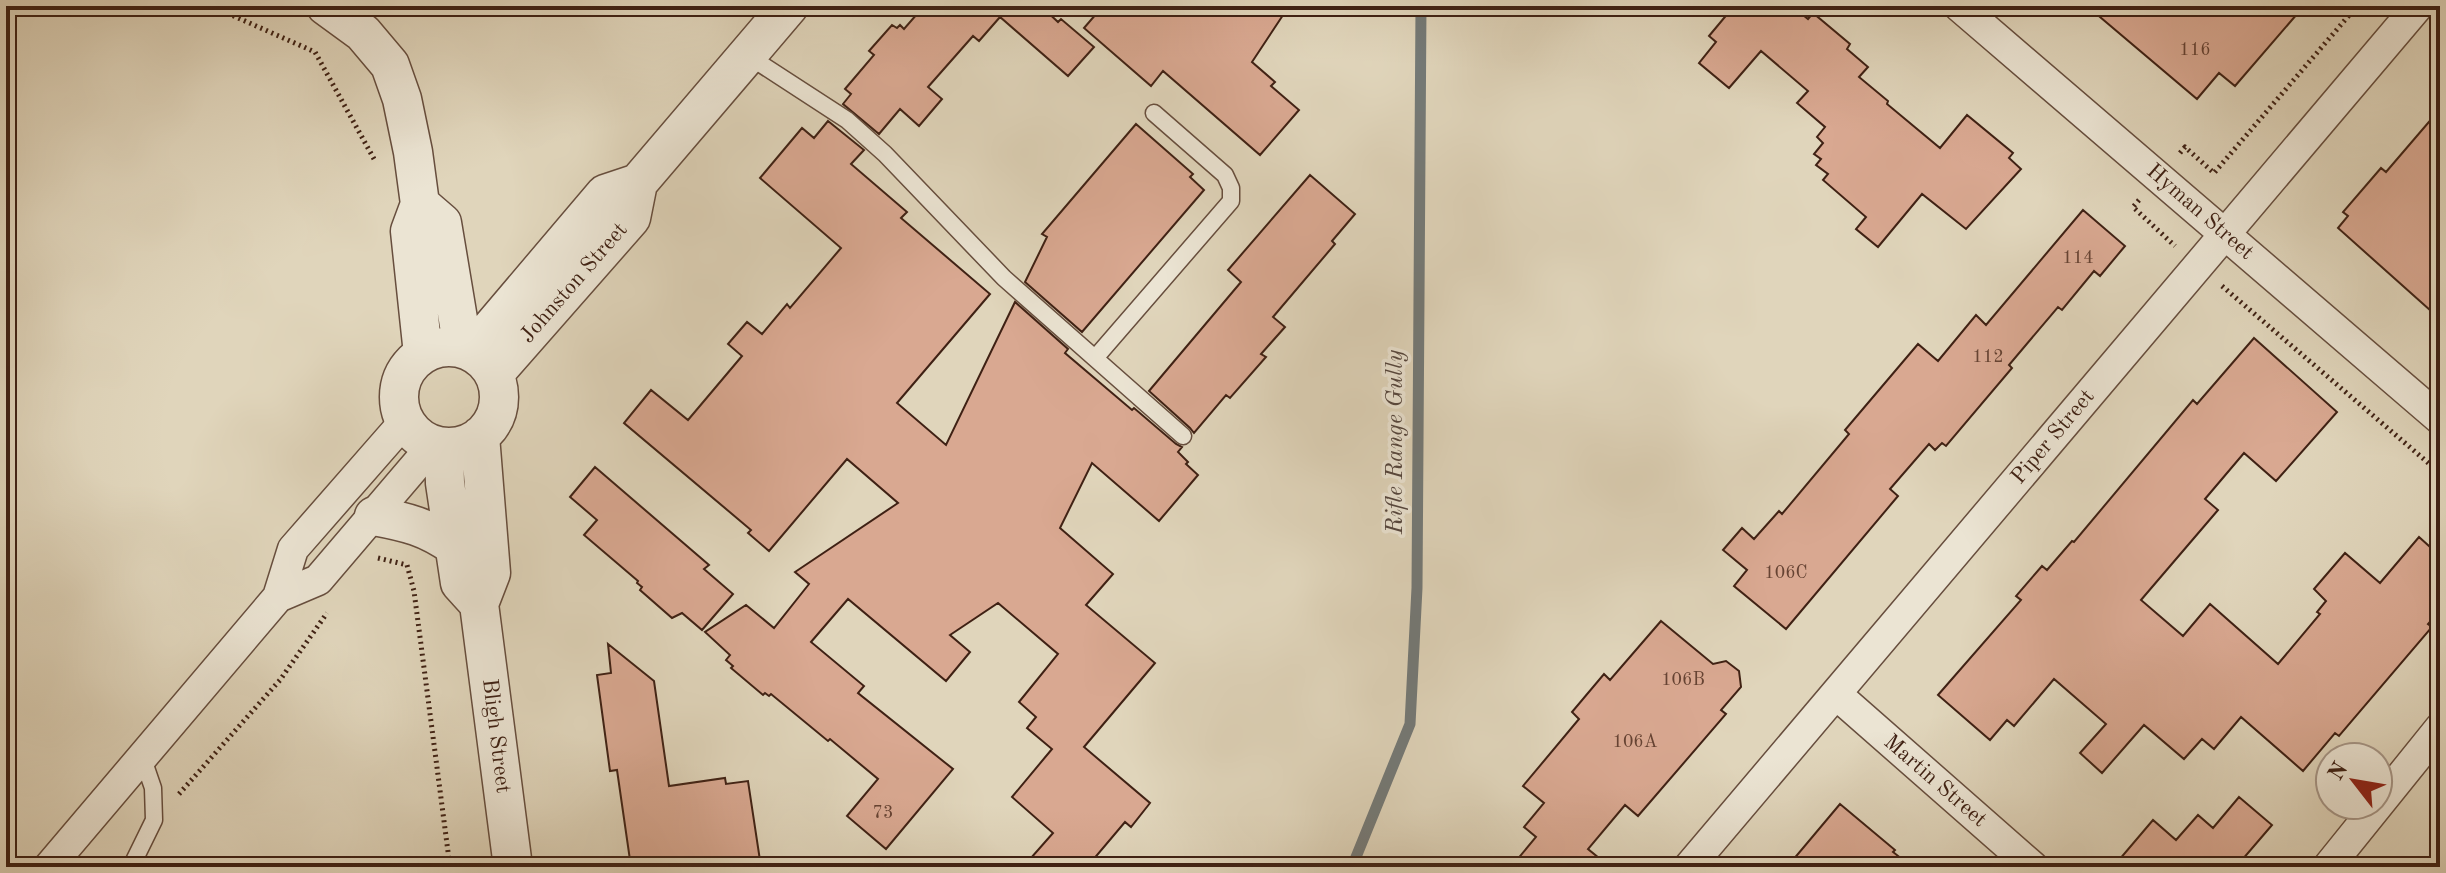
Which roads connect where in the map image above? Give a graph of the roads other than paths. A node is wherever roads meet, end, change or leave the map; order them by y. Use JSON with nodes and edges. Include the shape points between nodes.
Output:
{"nodes":[{"id":1,"x":326,"y":6,"type":"edge"},
{"id":2,"x":789,"y":6,"type":"edge"},
{"id":3,"x":1959,"y":6,"type":"edge"},
{"id":4,"x":2418,"y":6,"type":"edge"},
{"id":5,"x":747,"y":55,"type":"junction"},
{"id":6,"x":1154,"y":113,"type":"dead end"},
{"id":7,"x":420,"y":204,"type":"junction"},
{"id":8,"x":2225,"y":233,"type":"junction"},
{"id":9,"x":423,"y":354,"type":"junction"},
{"id":10,"x":1096,"y":357,"type":"junction"},
{"id":11,"x":476,"y":358,"type":"junction"},
{"id":12,"x":2440,"y":419,"type":"edge"},
{"id":13,"x":405,"y":421,"type":"junction"},
{"id":14,"x":480,"y":436,"type":"junction"},
{"id":15,"x":1183,"y":436,"type":"dead end"},
{"id":16,"x":439,"y":446,"type":"junction"},
{"id":17,"x":374,"y":516,"type":"junction"},
{"id":18,"x":454,"y":546,"type":"junction"},
{"id":19,"x":278,"y":597,"type":"junction"},
{"id":20,"x":479,"y":604,"type":"junction"},
{"id":21,"x":1836,"y":694,"type":"junction"},
{"id":22,"x":2440,"y":728,"type":"edge"},
{"id":23,"x":142,"y":756,"type":"junction"},
{"id":24,"x":49,"y":867,"type":"edge"},
{"id":25,"x":131,"y":867,"type":"edge"},
{"id":26,"x":513,"y":867,"type":"edge"},
{"id":27,"x":1689,"y":867,"type":"edge"},
{"id":28,"x":2033,"y":867,"type":"edge"},
{"id":29,"x":2328,"y":867,"type":"edge"}],
"edges":[{"from":1,"to":7,"type":"street","via":[[363,33],[390,65],[402,99]]},
{"from":2,"to":5,"type":"street","name":"Johnston Street"},
{"from":3,"to":8,"type":"street","name":"Hyman Street"},
{"from":4,"to":8,"type":"street","name":"Piper Street"},
{"from":5,"to":10,"type":"lane","via":[[847,120],[1004,278]]},
{"from":5,"to":11,"type":"street","name":"Johnston Street","via":[[638,183],[605,194]]},
{"from":6,"to":10,"type":"lane","via":[[1225,175],[1231,201]]},
{"from":7,"to":9,"type":"street","via":[[410,231]]},
{"from":7,"to":11,"type":"street","via":[[442,223]]},
{"from":8,"to":12,"type":"street","name":"Hyman Street"},
{"from":8,"to":21,"type":"street","name":"Piper Street"},
{"from":9,"to":11,"type":"street","via":[[449,346]]},
{"from":9,"to":13,"type":"street","via":[[403,376],[399,391]]},
{"from":10,"to":15,"type":"lane"},
{"from":11,"to":14,"type":"street","via":[[498,387],[499,401]]},
{"from":13,"to":16,"type":"street"},
{"from":13,"to":19,"type":"street","via":[[293,549]]},
{"from":14,"to":16,"type":"street","via":[[457,446]]},
{"from":14,"to":20,"type":"street","name":"Bligh Street","via":[[491,573]]},
{"from":16,"to":17,"type":"street"},
{"from":16,"to":18,"type":"street","name":"Bligh Street"},
{"from":17,"to":18,"type":"street","via":[[411,522]]},
{"from":17,"to":19,"type":"street","via":[[318,580]]},
{"from":18,"to":20,"type":"street","name":"Bligh Street","via":[[460,583]]},
{"from":19,"to":23,"type":"street"},
{"from":20,"to":26,"type":"street","name":"Bligh Street"},
{"from":21,"to":27,"type":"street","name":"Piper Street"},
{"from":21,"to":28,"type":"street","name":"Martin Street"},
{"from":22,"to":29,"type":"street"},
{"from":23,"to":24,"type":"street"},
{"from":23,"to":25,"type":"lane","via":[[153,788],[154,820]]}]}
